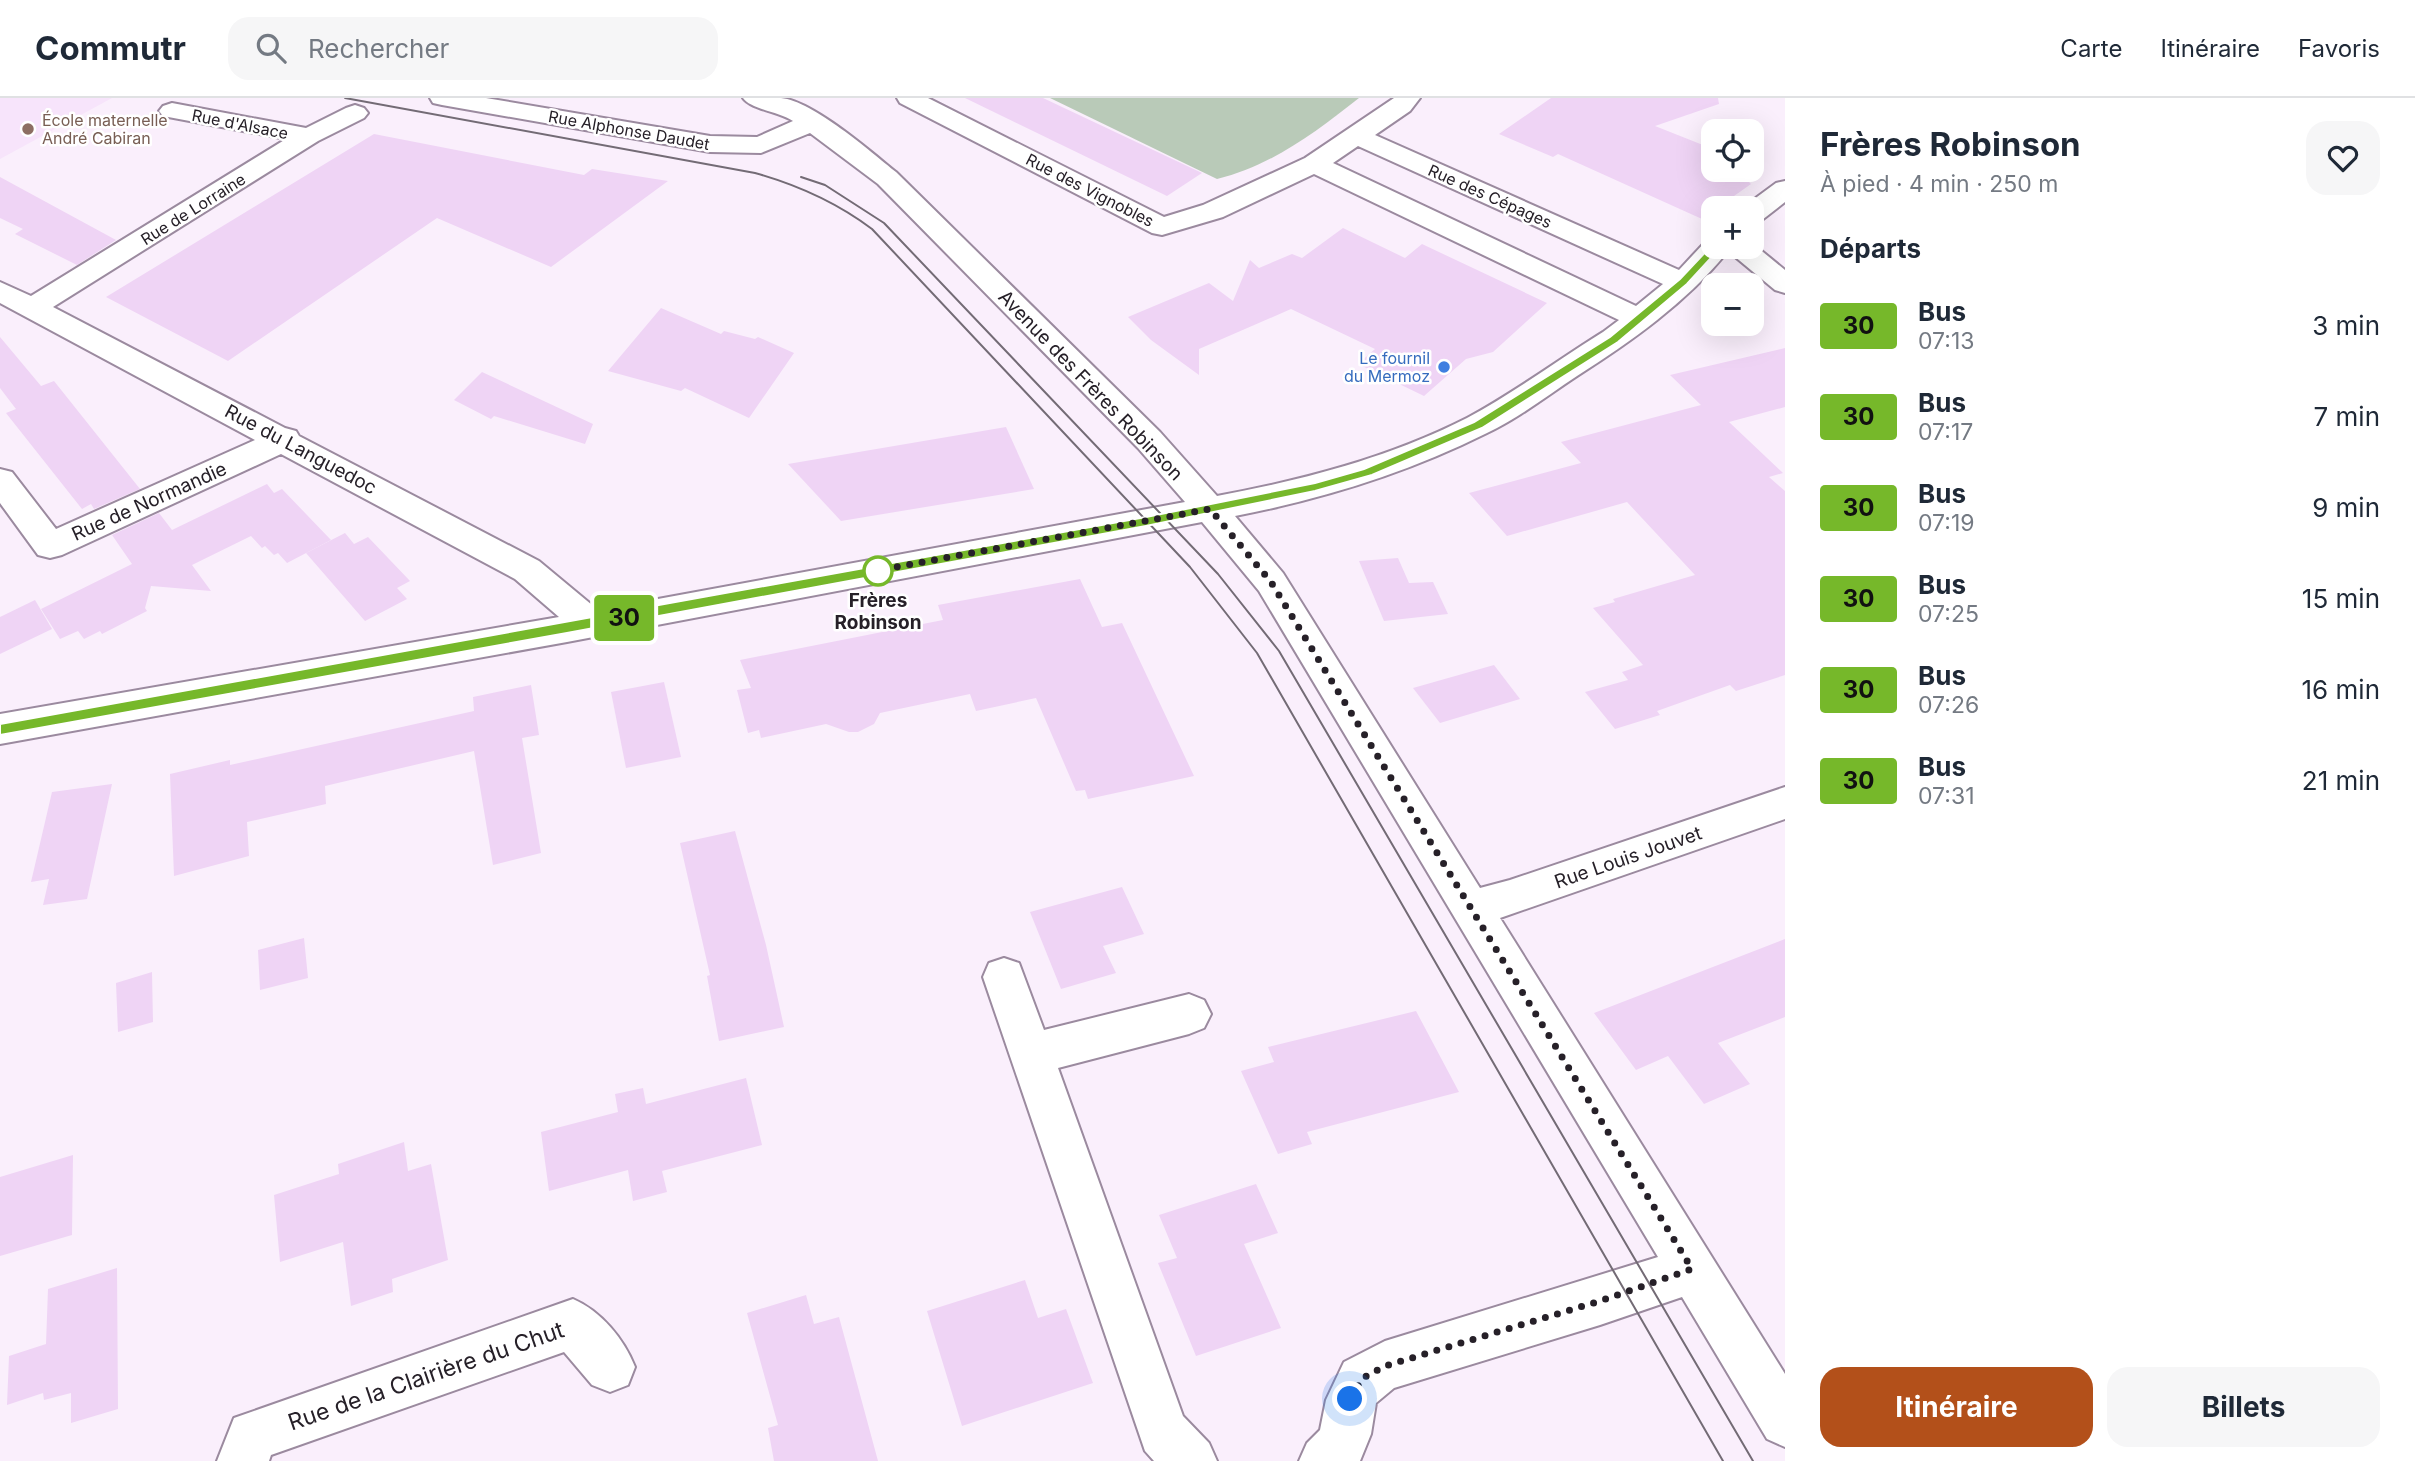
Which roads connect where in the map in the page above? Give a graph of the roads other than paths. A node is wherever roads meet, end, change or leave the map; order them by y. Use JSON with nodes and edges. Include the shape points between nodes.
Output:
{"nodes":[{"id":1,"x":442,"y":98,"type":"edge"},
{"id":2,"x":755,"y":98,"type":"edge"},
{"id":3,"x":909,"y":98,"type":"edge"},
{"id":4,"x":1408,"y":98,"type":"edge"},
{"id":5,"x":796,"y":109,"type":"edge"},
{"id":6,"x":172,"y":111,"type":"dead end"},
{"id":7,"x":355,"y":113,"type":"dead end"},
{"id":8,"x":309,"y":136,"type":"junction"},
{"id":9,"x":1356,"y":136,"type":"junction"},
{"id":10,"x":1314,"y":164,"type":"junction"},
{"id":11,"x":1785,"y":189,"type":"edge"},
{"id":12,"x":1764,"y":205,"type":"edge"},
{"id":13,"x":1705,"y":259,"type":"edge"},
{"id":14,"x":1755,"y":259,"type":"edge"},
{"id":15,"x":1683,"y":282,"type":"junction"},
{"id":16,"x":1785,"y":284,"type":"edge"},
{"id":17,"x":0,"y":291,"type":"edge"},
{"id":18,"x":32,"y":308,"type":"junction"},
{"id":19,"x":1641,"y":318,"type":"junction"},
{"id":20,"x":285,"y":439,"type":"junction"},
{"id":21,"x":0,"y":480,"type":"edge"},
{"id":22,"x":1210,"y":509,"type":"junction"},
{"id":23,"x":591,"y":624,"type":"junction"},
{"id":24,"x":0,"y":729,"type":"edge"},
{"id":25,"x":1785,"y":803,"type":"edge"},
{"id":26,"x":1469,"y":908,"type":"junction"},
{"id":27,"x":1004,"y":977,"type":"dead end"},
{"id":28,"x":1189,"y":1014,"type":"dead end"},
{"id":29,"x":1031,"y":1054,"type":"junction"},
{"id":30,"x":1692,"y":1269,"type":"junction"},
{"id":31,"x":610,"y":1367,"type":"dead end"},
{"id":32,"x":1785,"y":1421,"type":"edge"},
{"id":33,"x":243,"y":1461,"type":"edge"},
{"id":34,"x":1191,"y":1461,"type":"edge"},
{"id":35,"x":1325,"y":1461,"type":"edge"}],
"edges":[{"from":1,"to":5,"type":"street","name":"Rue Alphonse Daudet","via":[[735,146],[761,145]]},
{"from":2,"to":5,"type":"street","name":"Avenue des Frères Robinson"},
{"from":3,"to":10,"type":"street","name":"Rue des Vignobles","via":[[1162,227],[1213,211]]},
{"from":4,"to":9,"type":"street"},
{"from":5,"to":22,"type":"street","name":"Avenue des Frères Robinson","via":[[887,178],[1149,440]]},
{"from":6,"to":8,"type":"street","name":"Rue d'Alsace"},
{"from":7,"to":8,"type":"street","name":"Rue de Lorraine"},
{"from":8,"to":18,"type":"street","name":"Rue de Lorraine"},
{"from":9,"to":10,"type":"street","name":"Rue des Vignobles"},
{"from":9,"to":15,"type":"street","name":"Rue des Cépages"},
{"from":10,"to":19,"type":"street"},
{"from":11,"to":12,"type":"street"},
{"from":13,"to":15,"type":"street"},
{"from":14,"to":16,"type":"street"},
{"from":15,"to":19,"type":"street"},
{"from":17,"to":18,"type":"street","name":"Rue du Languedoc"},
{"from":18,"to":20,"type":"street","name":"Rue du Languedoc"},
{"from":19,"to":22,"type":"street","via":[[1478,425],[1415,454],[1289,494]]},
{"from":20,"to":21,"type":"street","name":"Rue de Normandie","via":[[50,546]]},
{"from":20,"to":23,"type":"street","name":"Rue du Languedoc","via":[[527,570]]},
{"from":22,"to":23,"type":"street"},
{"from":22,"to":26,"type":"street","name":"Avenue des Frères Robinson","via":[[1271,582]]},
{"from":23,"to":24,"type":"street"},
{"from":25,"to":26,"type":"street","name":"Rue Louis Jouvet"},
{"from":26,"to":30,"type":"street","name":"Avenue des Frères Robinson"},
{"from":27,"to":29,"type":"street"},
{"from":28,"to":29,"type":"street"},
{"from":29,"to":34,"type":"street","via":[[1163,1433]]},
{"from":30,"to":32,"type":"street","name":"Avenue des Frères Robinson"},
{"from":30,"to":35,"type":"street","via":[[1385,1366],[1363,1378],[1350,1399],[1348,1430],[1336,1455]]},
{"from":31,"to":33,"type":"street","name":"Rue de la Clairière du Chut","via":[[573,1324],[251,1436]]}]}
